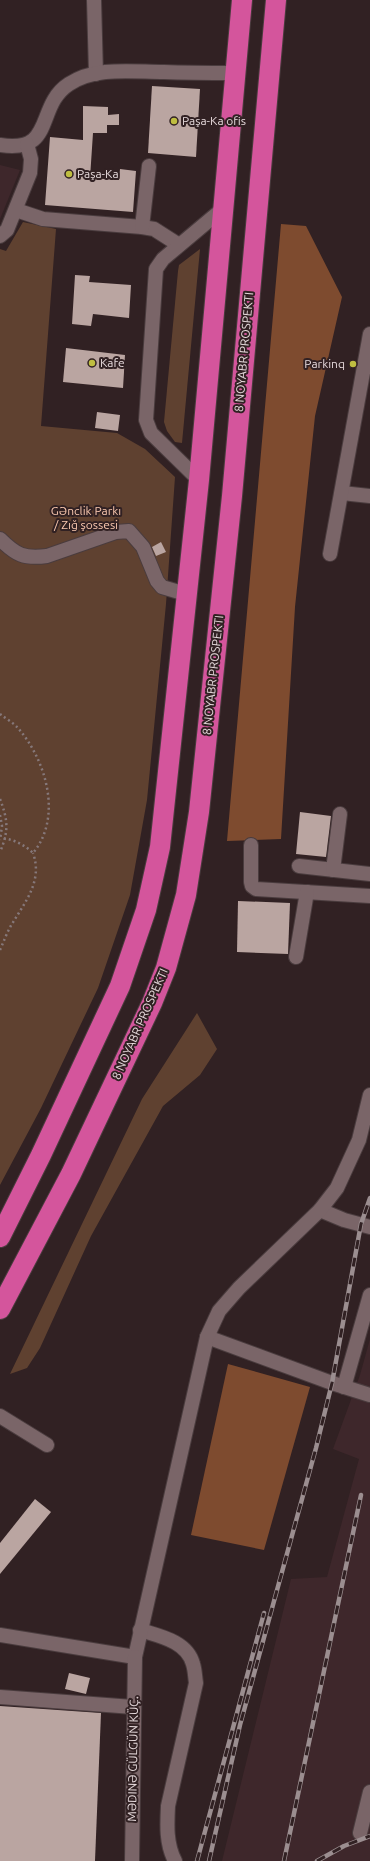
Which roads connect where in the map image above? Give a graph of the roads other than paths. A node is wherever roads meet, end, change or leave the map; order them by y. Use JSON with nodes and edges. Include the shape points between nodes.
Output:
{"nodes":[{"id":1,"x":94,"y":0,"type":"edge"},
{"id":2,"x":242,"y":0,"type":"edge"},
{"id":3,"x":276,"y":0,"type":"edge"},
{"id":4,"x":96,"y":74,"type":"junction"},
{"id":5,"x":236,"y":74,"type":"junction"},
{"id":6,"x":0,"y":144,"type":"edge"},
{"id":7,"x":27,"y":144,"type":"junction"},
{"id":8,"x":149,"y":166,"type":"dead end"},
{"id":9,"x":225,"y":207,"type":"junction"},
{"id":10,"x":16,"y":210,"type":"junction"},
{"id":11,"x":142,"y":227,"type":"junction"},
{"id":12,"x":0,"y":236,"type":"edge"},
{"id":13,"x":179,"y":245,"type":"junction"},
{"id":14,"x":370,"y":334,"type":"edge"},
{"id":15,"x":199,"y":480,"type":"junction"},
{"id":16,"x":342,"y":493,"type":"junction"},
{"id":17,"x":370,"y":496,"type":"edge"},
{"id":18,"x":0,"y":539,"type":"edge"},
{"id":19,"x":330,"y":554,"type":"dead end"},
{"id":20,"x":186,"y":594,"type":"junction"},
{"id":21,"x":340,"y":814,"type":"dead end"},
{"id":22,"x":251,"y":845,"type":"dead end"},
{"id":23,"x":299,"y":866,"type":"dead end"},
{"id":24,"x":333,"y":870,"type":"junction"},
{"id":25,"x":370,"y":874,"type":"edge"},
{"id":26,"x":307,"y":892,"type":"junction"},
{"id":27,"x":370,"y":896,"type":"edge"},
{"id":28,"x":296,"y":957,"type":"dead end"},
{"id":29,"x":370,"y":1095,"type":"edge"},
{"id":30,"x":320,"y":1210,"type":"junction"},
{"id":31,"x":370,"y":1227,"type":"edge"},
{"id":32,"x":0,"y":1236,"type":"edge"},
{"id":33,"x":370,"y":1295,"type":"edge"},
{"id":34,"x":0,"y":1309,"type":"edge"},
{"id":35,"x":207,"y":1337,"type":"junction"},
{"id":36,"x":344,"y":1387,"type":"junction"},
{"id":37,"x":370,"y":1395,"type":"edge"},
{"id":38,"x":0,"y":1416,"type":"edge"},
{"id":39,"x":47,"y":1445,"type":"dead end"},
{"id":40,"x":140,"y":1630,"type":"junction"},
{"id":41,"x":0,"y":1635,"type":"edge"},
{"id":42,"x":135,"y":1657,"type":"junction"},
{"id":43,"x":0,"y":1697,"type":"edge"},
{"id":44,"x":133,"y":1707,"type":"junction"},
{"id":45,"x":370,"y":1792,"type":"edge"},
{"id":46,"x":360,"y":1833,"type":"dead end"},
{"id":47,"x":132,"y":1861,"type":"edge"},
{"id":48,"x":175,"y":1861,"type":"edge"}],
"edges":[{"from":1,"to":4,"type":"street"},
{"from":2,"to":5,"type":"highway"},
{"from":3,"to":34,"type":"highway","name":"8 NOYABR PROSPEKTI","via":[[232,496],[199,812],[186,895],[166,968],[152,1003],[71,1174]]},
{"from":4,"to":5,"type":"street"},
{"from":4,"to":7,"type":"street","via":[[81,77],[57,93],[38,136]]},
{"from":5,"to":9,"type":"highway"},
{"from":6,"to":7,"type":"street"},
{"from":7,"to":10,"type":"street","via":[[31,159],[30,173]]},
{"from":8,"to":11,"type":"street"},
{"from":9,"to":13,"type":"street"},
{"from":9,"to":15,"type":"highway"},
{"from":10,"to":11,"type":"street","via":[[43,219]]},
{"from":10,"to":12,"type":"street","via":[[7,230]]},
{"from":11,"to":13,"type":"street","via":[[154,229]]},
{"from":13,"to":15,"type":"street","via":[[156,269],[146,420],[152,433]]},
{"from":14,"to":16,"type":"street"},
{"from":15,"to":20,"type":"highway"},
{"from":16,"to":17,"type":"street"},
{"from":16,"to":19,"type":"street"},
{"from":18,"to":20,"type":"street","via":[[16,553],[26,558],[35,558],[116,532],[130,531],[143,547],[162,587]]},
{"from":20,"to":32,"type":"highway","via":[[165,814],[146,910],[120,986],[41,1156]]},
{"from":21,"to":24,"type":"street"},
{"from":22,"to":26,"type":"street","via":[[252,886],[256,889]]},
{"from":23,"to":24,"type":"street"},
{"from":24,"to":25,"type":"street"},
{"from":26,"to":27,"type":"street"},
{"from":26,"to":28,"type":"street"},
{"from":29,"to":30,"type":"street","name":"MƏDINƏ GÜLGÜN KÜÇ.","via":[[359,1140],[348,1166],[337,1188]]},
{"from":30,"to":31,"type":"street"},
{"from":30,"to":35,"type":"street","name":"MƏDINƏ GÜLGÜN KÜÇ.","via":[[238,1288],[219,1311]]},
{"from":33,"to":36,"type":"street"},
{"from":35,"to":36,"type":"street"},
{"from":35,"to":40,"type":"street","name":"MƏDINƏ GÜLGÜN KÜÇ."},
{"from":36,"to":37,"type":"street"},
{"from":38,"to":39,"type":"street"},
{"from":40,"to":42,"type":"street","name":"MƏDINƏ GÜLGÜN KÜÇ."},
{"from":40,"to":48,"type":"street","via":[[172,1640],[185,1650],[193,1663],[196,1683],[168,1806],[166,1826]]},
{"from":41,"to":42,"type":"street"},
{"from":42,"to":44,"type":"street","name":"MƏDINƏ GÜLGÜN KÜÇ."},
{"from":43,"to":44,"type":"street"},
{"from":44,"to":47,"type":"street","name":"MƏDINƏ GÜLGÜN KÜÇ."},
{"from":45,"to":46,"type":"street"}]}
